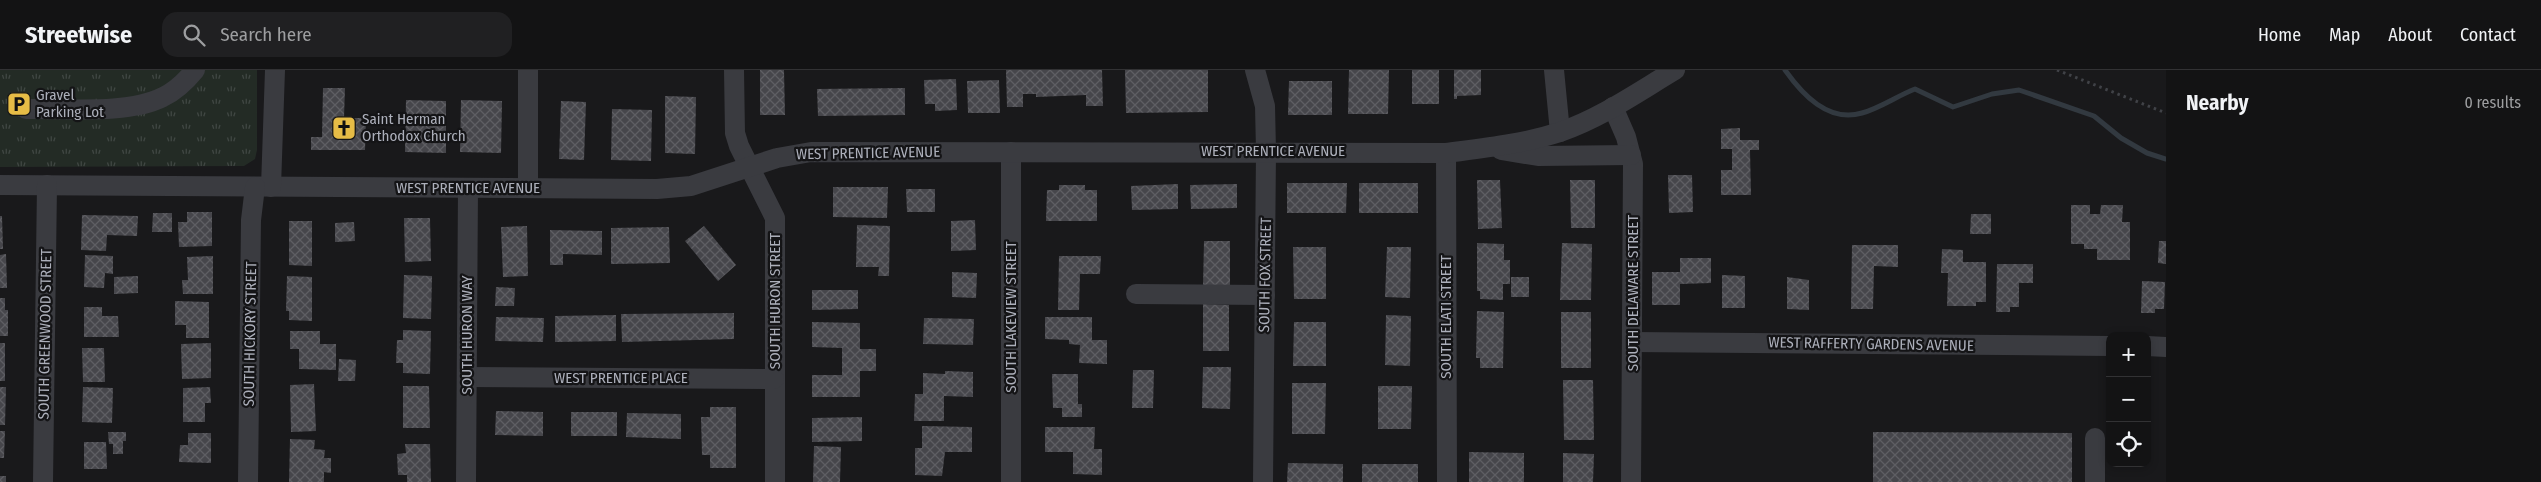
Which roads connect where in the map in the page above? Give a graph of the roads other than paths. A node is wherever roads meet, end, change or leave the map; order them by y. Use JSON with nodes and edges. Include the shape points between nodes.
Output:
{"nodes":[{"id":1,"x":195,"y":70,"type":"edge"},
{"id":2,"x":275,"y":70,"type":"edge"},
{"id":3,"x":528,"y":70,"type":"edge"},
{"id":4,"x":734,"y":70,"type":"edge"},
{"id":5,"x":1255,"y":70,"type":"edge"},
{"id":6,"x":1554,"y":70,"type":"edge"},
{"id":7,"x":1675,"y":70,"type":"edge"},
{"id":8,"x":1613,"y":107,"type":"junction"},
{"id":9,"x":26,"y":109,"type":"dead end"},
{"id":10,"x":1560,"y":132,"type":"junction"},
{"id":11,"x":1486,"y":148,"type":"junction"},
{"id":12,"x":1266,"y":151,"type":"junction"},
{"id":13,"x":1011,"y":152,"type":"junction"},
{"id":14,"x":1446,"y":153,"type":"junction"},
{"id":15,"x":1631,"y":155,"type":"junction"},
{"id":16,"x":749,"y":167,"type":"junction"},
{"id":17,"x":0,"y":185,"type":"edge"},
{"id":18,"x":47,"y":185,"type":"junction"},
{"id":19,"x":263,"y":187,"type":"junction"},
{"id":20,"x":468,"y":188,"type":"junction"},
{"id":21,"x":528,"y":188,"type":"junction"},
{"id":22,"x":1136,"y":294,"type":"dead end"},
{"id":23,"x":1265,"y":295,"type":"junction"},
{"id":24,"x":1632,"y":342,"type":"junction"},
{"id":25,"x":2106,"y":346,"type":"edge"},
{"id":26,"x":2151,"y":346,"type":"edge"},
{"id":27,"x":2166,"y":346,"type":"edge"},
{"id":28,"x":466,"y":377,"type":"junction"},
{"id":29,"x":774,"y":379,"type":"junction"},
{"id":30,"x":2095,"y":438,"type":"dead end"},
{"id":31,"x":43,"y":482,"type":"edge"},
{"id":32,"x":248,"y":482,"type":"edge"},
{"id":33,"x":466,"y":482,"type":"edge"},
{"id":34,"x":775,"y":482,"type":"edge"},
{"id":35,"x":1011,"y":482,"type":"edge"},
{"id":36,"x":1263,"y":482,"type":"edge"},
{"id":37,"x":1446,"y":482,"type":"edge"},
{"id":38,"x":1631,"y":482,"type":"edge"},
{"id":39,"x":2095,"y":482,"type":"edge"}],
"edges":[{"from":1,"to":9,"type":"street","via":[[173,91],[144,104]]},
{"from":2,"to":19,"type":"street","name":"SOUTH HICKORY STREET"},
{"from":3,"to":21,"type":"street"},
{"from":4,"to":16,"type":"street","name":"SOUTH HURON STREET","via":[[735,133]]},
{"from":5,"to":12,"type":"street","name":"SOUTH FOX STREET","via":[[1265,106]]},
{"from":6,"to":10,"type":"street"},
{"from":7,"to":8,"type":"street","name":"WEST PRENTICE AVENUE"},
{"from":8,"to":10,"type":"street","name":"WEST PRENTICE AVENUE"},
{"from":8,"to":15,"type":"street","name":"SOUTH DELAWARE STREET"},
{"from":10,"to":11,"type":"street","name":"WEST PRENTICE AVENUE"},
{"from":11,"to":14,"type":"street","name":"WEST PRENTICE AVENUE"},
{"from":11,"to":15,"type":"street","via":[[1538,156]]},
{"from":12,"to":13,"type":"street","name":"WEST PRENTICE AVENUE"},
{"from":12,"to":14,"type":"street","name":"WEST PRENTICE AVENUE"},
{"from":12,"to":23,"type":"street","name":"SOUTH FOX STREET"},
{"from":13,"to":16,"type":"street","name":"WEST PRENTICE AVENUE","via":[[811,152]]},
{"from":13,"to":35,"type":"street","name":"SOUTH LAKEVIEW STREET"},
{"from":14,"to":37,"type":"street","name":"SOUTH ELATI STREET"},
{"from":15,"to":24,"type":"street","name":"SOUTH DELAWARE STREET","via":[[1634,164]]},
{"from":16,"to":21,"type":"street","name":"WEST PRENTICE AVENUE","via":[[680,188]]},
{"from":16,"to":29,"type":"street","name":"SOUTH HURON STREET","via":[[775,218]]},
{"from":17,"to":18,"type":"street","name":"WEST PRENTICE AVENUE"},
{"from":18,"to":19,"type":"street","name":"WEST PRENTICE AVENUE"},
{"from":18,"to":31,"type":"street","name":"SOUTH GREENWOOD STREET"},
{"from":19,"to":20,"type":"street","name":"WEST PRENTICE AVENUE"},
{"from":19,"to":32,"type":"street","name":"SOUTH HICKORY STREET","via":[[251,220]]},
{"from":20,"to":21,"type":"street","name":"WEST PRENTICE AVENUE"},
{"from":20,"to":28,"type":"street","name":"SOUTH HURON WAY"},
{"from":22,"to":23,"type":"street"},
{"from":23,"to":36,"type":"street","name":"SOUTH FOX STREET"},
{"from":24,"to":25,"type":"street","name":"WEST RAFFERTY GARDENS AVENUE"},
{"from":24,"to":38,"type":"street","name":"SOUTH DELAWARE STREET"},
{"from":26,"to":27,"type":"street"},
{"from":28,"to":29,"type":"street","name":"WEST PRENTICE PLACE"},
{"from":28,"to":33,"type":"street","name":"SOUTH HURON WAY"},
{"from":29,"to":34,"type":"street","name":"SOUTH HURON STREET"},
{"from":30,"to":39,"type":"street"}]}
